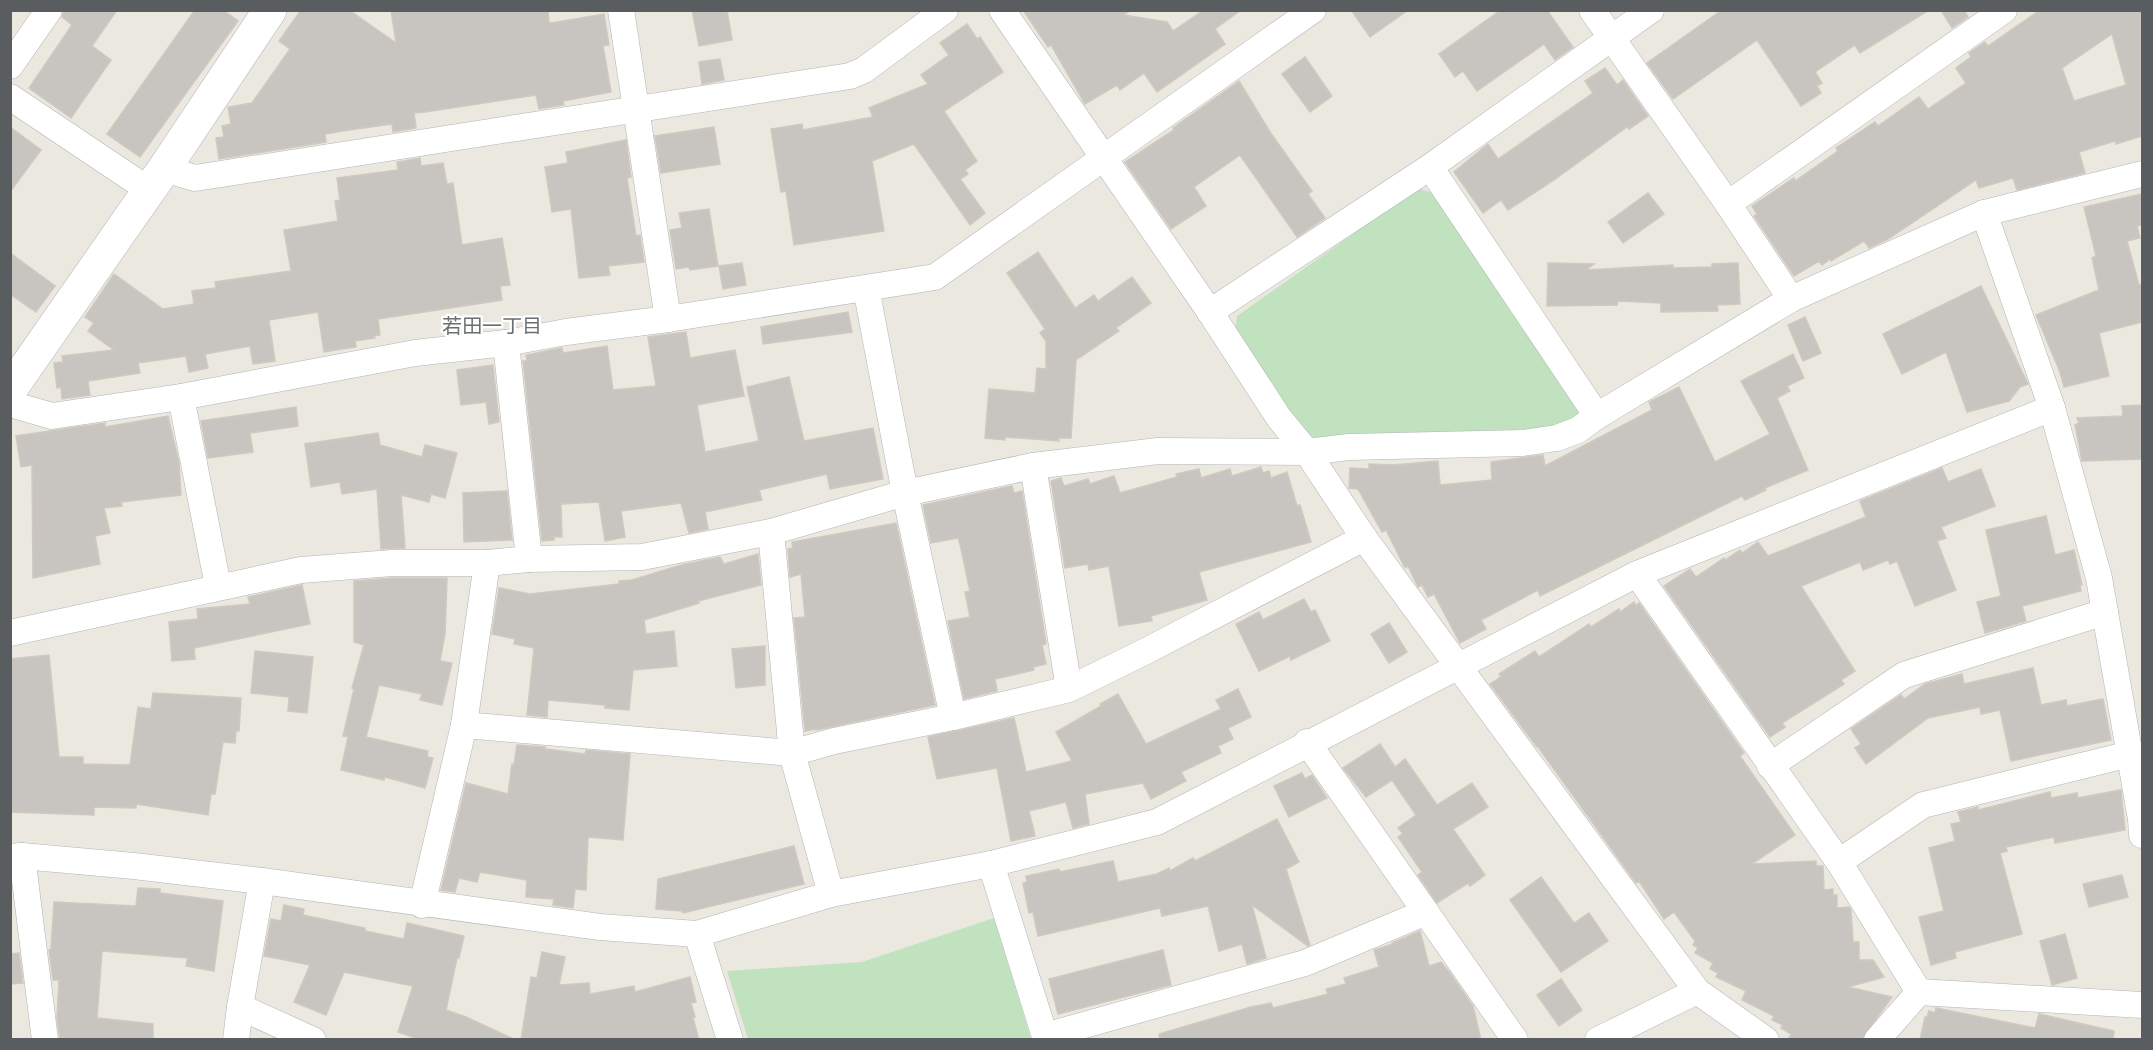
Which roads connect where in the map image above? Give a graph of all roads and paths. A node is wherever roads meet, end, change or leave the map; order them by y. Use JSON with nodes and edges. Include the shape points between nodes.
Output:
{"nodes":[{"id":1,"x":49,"y":10,"type":"edge"},
{"id":2,"x":270,"y":10,"type":"edge"},
{"id":3,"x":621,"y":10,"type":"edge"},
{"id":4,"x":945,"y":10,"type":"edge"},
{"id":5,"x":1002,"y":10,"type":"edge"},
{"id":6,"x":1313,"y":10,"type":"edge"},
{"id":7,"x":1592,"y":10,"type":"edge"},
{"id":8,"x":1652,"y":10,"type":"edge"},
{"id":9,"x":2004,"y":10,"type":"edge"},
{"id":10,"x":1611,"y":38,"type":"junction"},
{"id":11,"x":10,"y":66,"type":"edge"},
{"id":12,"x":10,"y":97,"type":"edge"},
{"id":13,"x":637,"y":108,"type":"junction"},
{"id":14,"x":1104,"y":157,"type":"junction"},
{"id":15,"x":1430,"y":167,"type":"junction"},
{"id":16,"x":2142,"y":174,"type":"edge"},
{"id":17,"x":157,"y":180,"type":"junction"},
{"id":18,"x":1728,"y":204,"type":"junction"},
{"id":19,"x":1984,"y":213,"type":"junction"},
{"id":20,"x":866,"y":288,"type":"junction"},
{"id":21,"x":1791,"y":299,"type":"junction"},
{"id":22,"x":1210,"y":312,"type":"junction"},
{"id":23,"x":668,"y":319,"type":"junction"},
{"id":24,"x":506,"y":343,"type":"junction"},
{"id":25,"x":10,"y":390,"type":"edge"},
{"id":26,"x":181,"y":397,"type":"junction"},
{"id":27,"x":10,"y":404,"type":"edge"},
{"id":28,"x":2052,"y":408,"type":"junction"},
{"id":29,"x":1597,"y":416,"type":"junction"},
{"id":30,"x":1307,"y":452,"type":"junction"},
{"id":31,"x":1033,"y":466,"type":"junction"},
{"id":32,"x":905,"y":493,"type":"junction"},
{"id":33,"x":771,"y":532,"type":"junction"},
{"id":34,"x":1364,"y":538,"type":"junction"},
{"id":35,"x":529,"y":559,"type":"junction"},
{"id":36,"x":487,"y":563,"type":"junction"},
{"id":37,"x":1637,"y":574,"type":"junction"},
{"id":38,"x":218,"y":586,"type":"junction"},
{"id":39,"x":2105,"y":612,"type":"junction"},
{"id":40,"x":10,"y":633,"type":"edge"},
{"id":41,"x":1460,"y":666,"type":"junction"},
{"id":42,"x":1069,"y":689,"type":"junction"},
{"id":43,"x":953,"y":717,"type":"junction"},
{"id":44,"x":464,"y":725,"type":"junction"},
{"id":45,"x":1307,"y":742,"type":"junction"},
{"id":46,"x":792,"y":753,"type":"junction"},
{"id":47,"x":2130,"y":754,"type":"junction"},
{"id":48,"x":1770,"y":766,"type":"junction"},
{"id":49,"x":2142,"y":835,"type":"edge"},
{"id":50,"x":16,"y":856,"type":"edge"},
{"id":51,"x":1839,"y":862,"type":"junction"},
{"id":52,"x":990,"y":864,"type":"junction"},
{"id":53,"x":262,"y":882,"type":"junction"},
{"id":54,"x":831,"y":894,"type":"junction"},
{"id":55,"x":422,"y":904,"type":"junction"},
{"id":56,"x":1426,"y":912,"type":"junction"},
{"id":57,"x":697,"y":934,"type":"junction"},
{"id":58,"x":1697,"y":991,"type":"junction"},
{"id":59,"x":1919,"y":992,"type":"junction"},
{"id":60,"x":2142,"y":1005,"type":"edge"},
{"id":61,"x":240,"y":1007,"type":"junction"},
{"id":62,"x":1046,"y":1038,"type":"edge"},
{"id":63,"x":45,"y":1040,"type":"edge"},
{"id":64,"x":237,"y":1040,"type":"edge"},
{"id":65,"x":313,"y":1040,"type":"edge"},
{"id":66,"x":730,"y":1040,"type":"edge"},
{"id":67,"x":1515,"y":1040,"type":"edge"},
{"id":68,"x":1598,"y":1040,"type":"edge"},
{"id":69,"x":1766,"y":1040,"type":"edge"},
{"id":70,"x":1877,"y":1040,"type":"edge"}],
"edges":[{"from":1,"to":11,"type":"street"},
{"from":2,"to":17,"type":"street"},
{"from":3,"to":13,"type":"street"},
{"from":4,"to":13,"type":"street","via":[[864,70],[850,76]]},
{"from":5,"to":14,"type":"street"},
{"from":6,"to":14,"type":"street"},
{"from":7,"to":10,"type":"street"},
{"from":8,"to":10,"type":"street"},
{"from":9,"to":18,"type":"street"},
{"from":10,"to":15,"type":"street"},
{"from":10,"to":18,"type":"street"},
{"from":12,"to":17,"type":"street"},
{"from":13,"to":17,"type":"street","via":[[195,178]]},
{"from":13,"to":23,"type":"street"},
{"from":14,"to":20,"type":"street","via":[[935,277]]},
{"from":14,"to":22,"type":"street"},
{"from":15,"to":22,"type":"street"},
{"from":15,"to":29,"type":"street"},
{"from":16,"to":19,"type":"street"},
{"from":17,"to":25,"type":"street"},
{"from":18,"to":21,"type":"street"},
{"from":19,"to":21,"type":"street"},
{"from":19,"to":28,"type":"street"},
{"from":20,"to":23,"type":"street"},
{"from":20,"to":32,"type":"street"},
{"from":21,"to":29,"type":"street"},
{"from":22,"to":30,"type":"street","via":[[1279,418]]},
{"from":23,"to":24,"type":"street"},
{"from":24,"to":26,"type":"street","via":[[415,353]]},
{"from":24,"to":35,"type":"street"},
{"from":26,"to":27,"type":"street","via":[[52,416]]},
{"from":26,"to":38,"type":"street"},
{"from":28,"to":37,"type":"street"},
{"from":28,"to":39,"type":"street"},
{"from":29,"to":30,"type":"street","via":[[1578,430],[1557,438],[1523,443],[1349,447]]},
{"from":30,"to":31,"type":"street","via":[[1158,451]]},
{"from":30,"to":34,"type":"street"},
{"from":31,"to":32,"type":"street"},
{"from":31,"to":42,"type":"street"},
{"from":32,"to":33,"type":"street"},
{"from":32,"to":43,"type":"street"},
{"from":33,"to":35,"type":"street","via":[[642,557]]},
{"from":33,"to":46,"type":"street"},
{"from":34,"to":41,"type":"street"},
{"from":34,"to":42,"type":"street"},
{"from":35,"to":36,"type":"street"},
{"from":36,"to":38,"type":"street","via":[[392,563],[301,570]]},
{"from":36,"to":44,"type":"street"},
{"from":37,"to":41,"type":"street"},
{"from":37,"to":48,"type":"street"},
{"from":38,"to":40,"type":"street"},
{"from":39,"to":47,"type":"street"},
{"from":39,"to":48,"type":"street","via":[[1905,675]]},
{"from":41,"to":45,"type":"street"},
{"from":41,"to":58,"type":"street"},
{"from":42,"to":43,"type":"street"},
{"from":43,"to":46,"type":"street"},
{"from":44,"to":46,"type":"street"},
{"from":44,"to":55,"type":"street"},
{"from":45,"to":52,"type":"street","via":[[1156,822]]},
{"from":45,"to":56,"type":"street"},
{"from":46,"to":54,"type":"street"},
{"from":47,"to":49,"type":"street"},
{"from":47,"to":51,"type":"street","via":[[1923,805]]},
{"from":48,"to":51,"type":"street"},
{"from":50,"to":53,"type":"street"},
{"from":50,"to":63,"type":"street"},
{"from":51,"to":59,"type":"street"},
{"from":52,"to":54,"type":"street"},
{"from":52,"to":62,"type":"street"},
{"from":53,"to":55,"type":"street"},
{"from":53,"to":61,"type":"street"},
{"from":54,"to":57,"type":"street"},
{"from":55,"to":57,"type":"street","via":[[600,927]]},
{"from":56,"to":62,"type":"street","via":[[1305,963]]},
{"from":56,"to":67,"type":"street"},
{"from":57,"to":66,"type":"street"},
{"from":58,"to":68,"type":"street"},
{"from":58,"to":69,"type":"street"},
{"from":59,"to":60,"type":"street"},
{"from":59,"to":70,"type":"street"},
{"from":61,"to":64,"type":"street"},
{"from":61,"to":65,"type":"street"}]}
